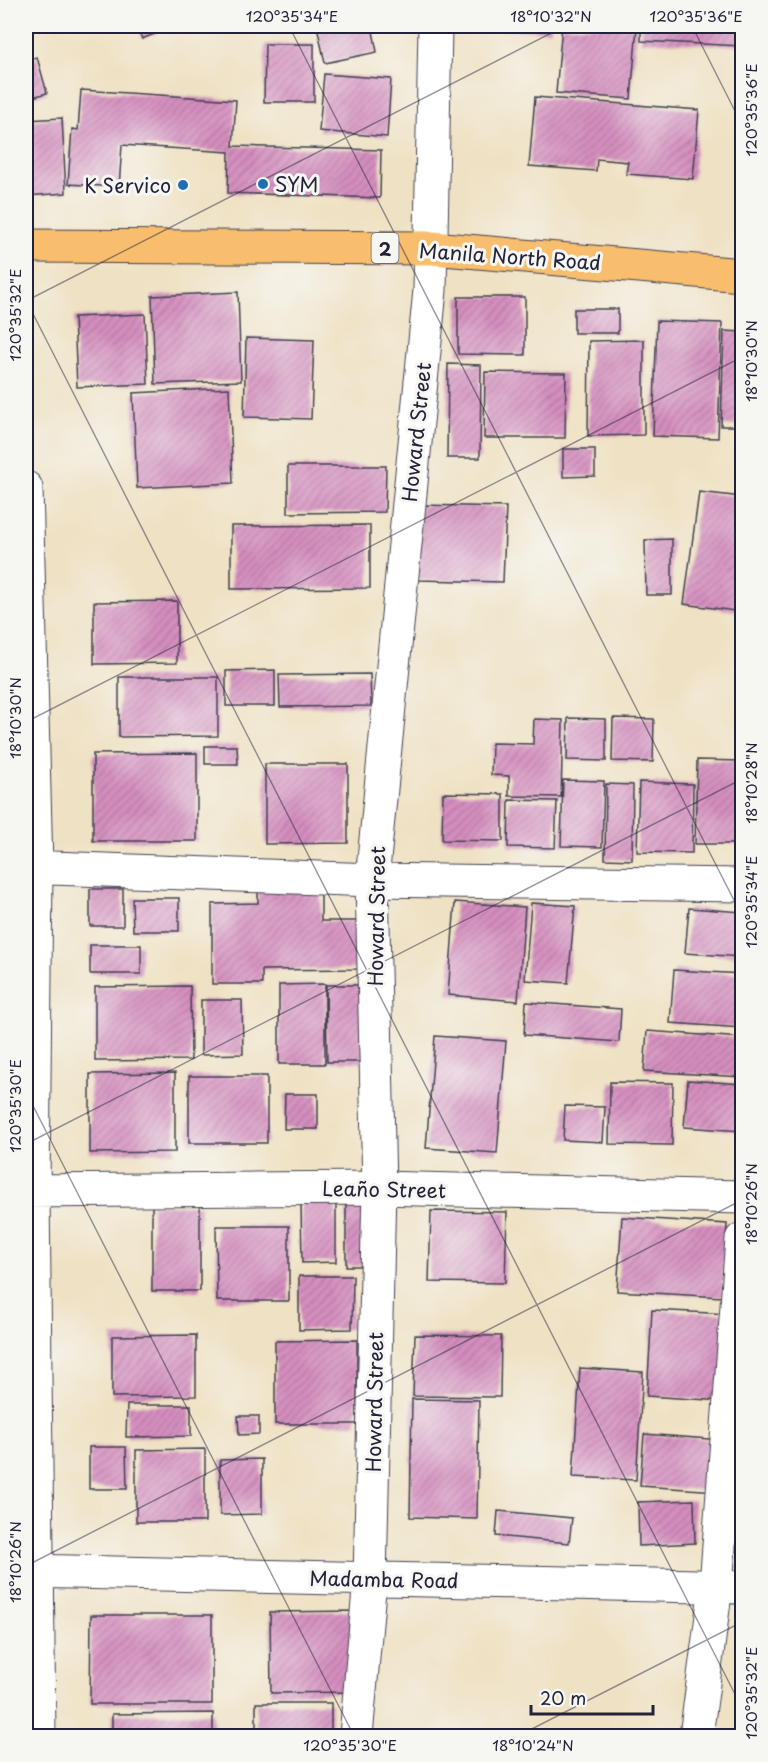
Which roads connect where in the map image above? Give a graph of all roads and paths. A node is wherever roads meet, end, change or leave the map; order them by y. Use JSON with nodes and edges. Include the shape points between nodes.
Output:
{"nodes":[{"id":1,"x":435,"y":26,"type":"edge"},
{"id":2,"x":26,"y":246,"type":"edge"},
{"id":3,"x":432,"y":248,"type":"junction"},
{"id":4,"x":742,"y":275,"type":"edge"},
{"id":5,"x":26,"y":488,"type":"edge"},
{"id":6,"x":26,"y":554,"type":"edge"},
{"id":7,"x":31,"y":867,"type":"edge"},
{"id":8,"x":372,"y":880,"type":"junction"},
{"id":9,"x":742,"y":885,"type":"edge"},
{"id":10,"x":379,"y":1188,"type":"junction"},
{"id":11,"x":29,"y":1191,"type":"edge"},
{"id":12,"x":742,"y":1197,"type":"edge"},
{"id":13,"x":742,"y":1239,"type":"edge"},
{"id":14,"x":31,"y":1571,"type":"edge"},
{"id":15,"x":370,"y":1579,"type":"junction"},
{"id":16,"x":729,"y":1586,"type":"edge"},
{"id":17,"x":39,"y":1737,"type":"edge"},
{"id":18,"x":356,"y":1737,"type":"edge"},
{"id":19,"x":696,"y":1737,"type":"edge"}],
"edges":[{"from":1,"to":3,"type":"street","name":"Howard Street"},
{"from":2,"to":3,"type":"highway","name":"Manila North Road","number":"2"},
{"from":3,"to":4,"type":"highway","name":"Manila North Road","number":"2"},
{"from":3,"to":8,"type":"street","name":"Howard Street"},
{"from":5,"to":6,"type":"street"},
{"from":6,"to":7,"type":"street"},
{"from":7,"to":8,"type":"street"},
{"from":7,"to":11,"type":"street"},
{"from":8,"to":9,"type":"street"},
{"from":8,"to":10,"type":"street","name":"Howard Street"},
{"from":10,"to":11,"type":"street","name":"Leaño Street"},
{"from":10,"to":12,"type":"street","name":"Leaño Street"},
{"from":10,"to":15,"type":"street","name":"Howard Street"},
{"from":11,"to":14,"type":"street"},
{"from":13,"to":16,"type":"street"},
{"from":14,"to":15,"type":"street","name":"Madamba Road"},
{"from":14,"to":17,"type":"street"},
{"from":15,"to":16,"type":"street","name":"Madamba Road"},
{"from":15,"to":18,"type":"street","name":"Howard Street"},
{"from":16,"to":19,"type":"street"}]}
